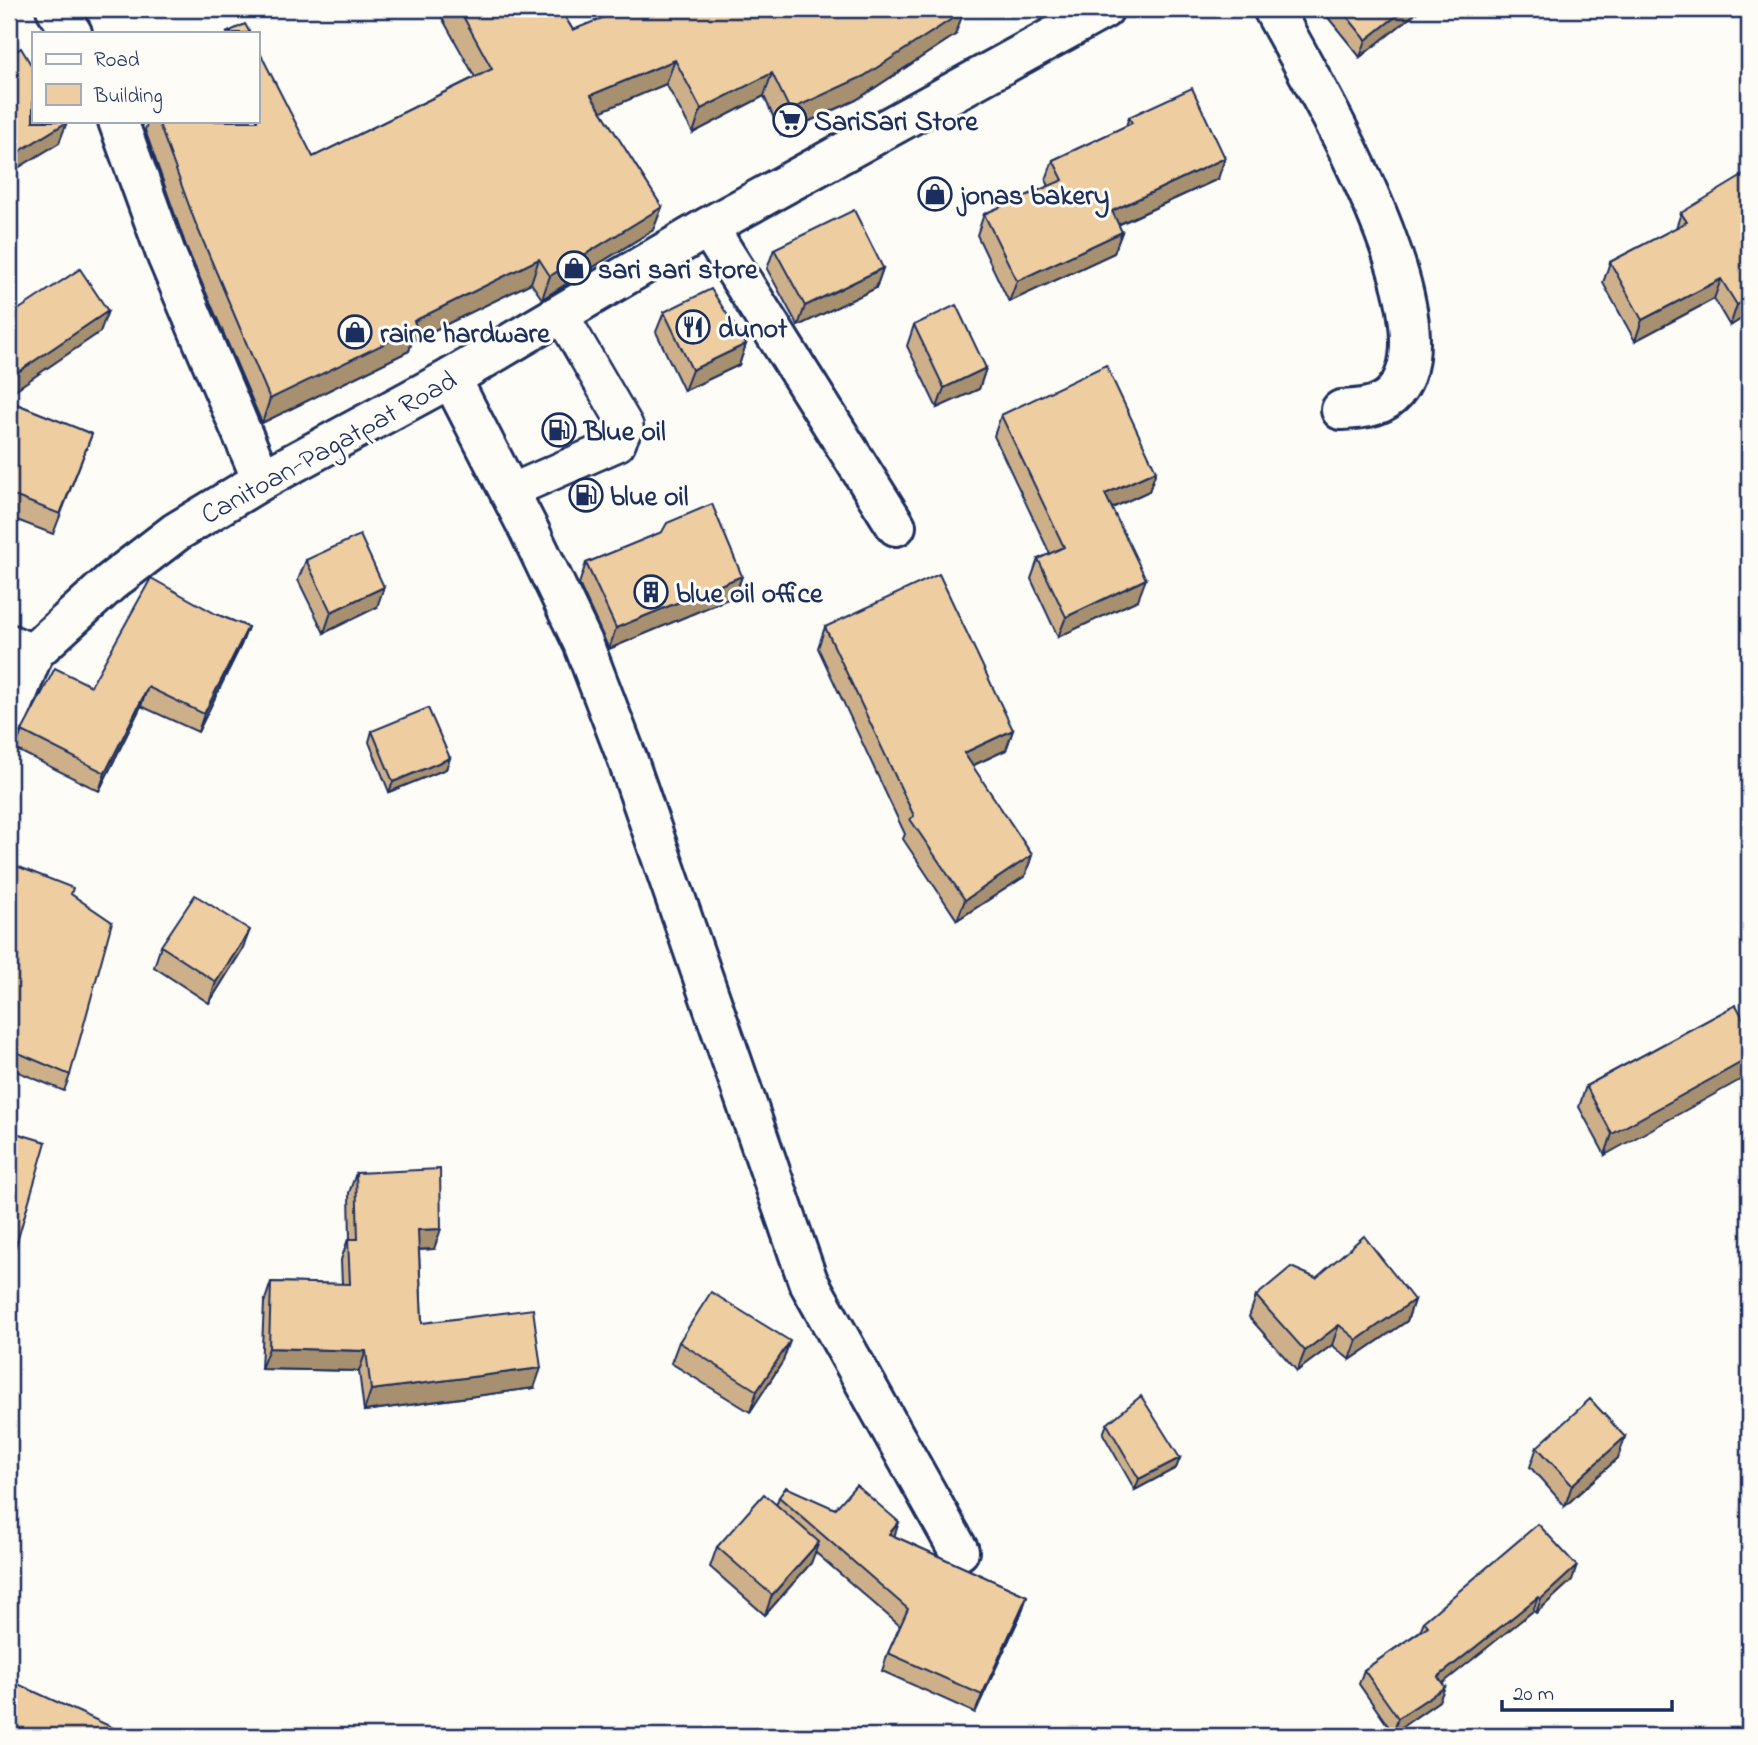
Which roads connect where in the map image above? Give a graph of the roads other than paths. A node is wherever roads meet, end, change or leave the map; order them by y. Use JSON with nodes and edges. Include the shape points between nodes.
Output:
{"nodes":[{"id":1,"x":56,"y":9,"type":"edge"},
{"id":2,"x":1104,"y":9,"type":"edge"},
{"id":3,"x":1273,"y":9,"type":"edge"},
{"id":4,"x":71,"y":32,"type":"edge"},
{"id":5,"x":118,"y":122,"type":"edge"},
{"id":6,"x":708,"y":227,"type":"junction"},
{"id":7,"x":561,"y":314,"type":"junction"},
{"id":8,"x":451,"y":378,"type":"junction"},
{"id":9,"x":1341,"y":410,"type":"dead end"},
{"id":10,"x":262,"y":480,"type":"junction"},
{"id":11,"x":509,"y":492,"type":"junction"},
{"id":12,"x":896,"y":526,"type":"dead end"},
{"id":13,"x":21,"y":646,"type":"edge"},
{"id":14,"x":9,"y":715,"type":"edge"},
{"id":15,"x":959,"y":1551,"type":"dead end"}],
"edges":[{"from":1,"to":4,"type":"street"},
{"from":2,"to":6,"type":"street","name":"Canitoan-Pagatpat Road"},
{"from":3,"to":9,"type":"street","via":[[1360,174],[1396,260],[1410,324],[1406,376],[1391,396],[1367,408]]},
{"from":5,"to":10,"type":"street","via":[[166,254]]},
{"from":6,"to":7,"type":"street","name":"Canitoan-Pagatpat Road"},
{"from":6,"to":12,"type":"street"},
{"from":7,"to":8,"type":"street","name":"Canitoan-Pagatpat Road"},
{"from":7,"to":11,"type":"lane","via":[[625,426],[624,437],[618,444]]},
{"from":8,"to":10,"type":"street","name":"Canitoan-Pagatpat Road"},
{"from":8,"to":11,"type":"street"},
{"from":10,"to":13,"type":"street","name":"Canitoan-Pagatpat Road","via":[[176,532]]},
{"from":11,"to":15,"type":"street","via":[[583,643],[627,758],[808,1281]]},
{"from":13,"to":14,"type":"street","name":"Canitoan-Pagatpat Road"}]}
